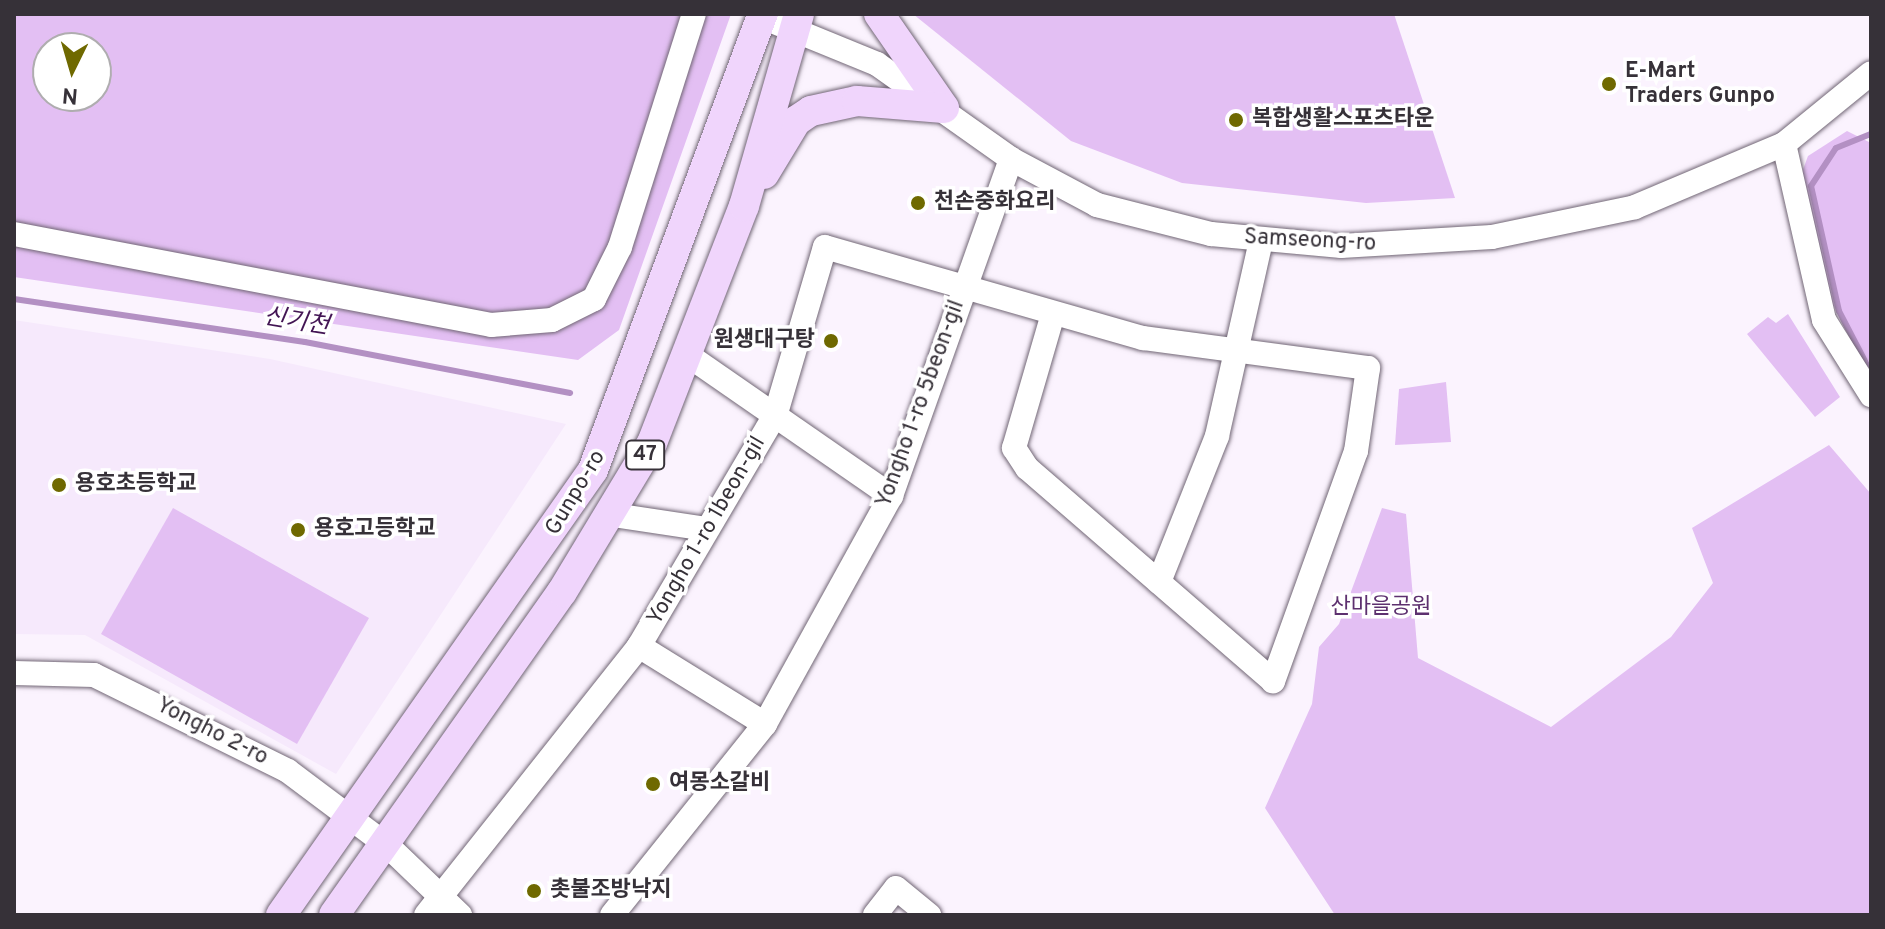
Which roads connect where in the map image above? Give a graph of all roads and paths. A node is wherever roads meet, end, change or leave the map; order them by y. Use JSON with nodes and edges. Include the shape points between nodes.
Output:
{"nodes":[{"id":1,"x":694,"y":14,"type":"edge"},
{"id":2,"x":879,"y":14,"type":"edge"},
{"id":3,"x":762,"y":16,"type":"edge"},
{"id":4,"x":797,"y":22,"type":"edge"},
{"id":5,"x":1871,"y":73,"type":"edge"},
{"id":6,"x":944,"y":108,"type":"junction"},
{"id":7,"x":1784,"y":144,"type":"junction"},
{"id":8,"x":1011,"y":159,"type":"junction"},
{"id":9,"x":744,"y":206,"type":"junction"},
{"id":10,"x":14,"y":234,"type":"edge"},
{"id":11,"x":1261,"y":240,"type":"junction"},
{"id":12,"x":965,"y":285,"type":"junction"},
{"id":13,"x":1053,"y":314,"type":"junction"},
{"id":14,"x":1241,"y":353,"type":"junction"},
{"id":15,"x":689,"y":356,"type":"junction"},
{"id":16,"x":1871,"y":395,"type":"edge"},
{"id":17,"x":776,"y":413,"type":"junction"},
{"id":18,"x":891,"y":496,"type":"junction"},
{"id":19,"x":613,"y":515,"type":"junction"},
{"id":20,"x":707,"y":529,"type":"junction"},
{"id":21,"x":1159,"y":582,"type":"junction"},
{"id":22,"x":639,"y":646,"type":"junction"},
{"id":23,"x":14,"y":673,"type":"edge"},
{"id":24,"x":765,"y":724,"type":"junction"},
{"id":25,"x":353,"y":820,"type":"junction"},
{"id":26,"x":388,"y":846,"type":"junction"},
{"id":27,"x":432,"y":906,"type":"edge"},
{"id":28,"x":281,"y":915,"type":"edge"},
{"id":29,"x":334,"y":915,"type":"edge"},
{"id":30,"x":460,"y":915,"type":"edge"},
{"id":31,"x":612,"y":915,"type":"edge"},
{"id":32,"x":875,"y":915,"type":"edge"},
{"id":33,"x":929,"y":915,"type":"edge"}],
"edges":[{"from":1,"to":10,"type":"street","via":[[620,247],[594,299],[552,320],[491,325]]},
{"from":2,"to":6,"type":"main road"},
{"from":3,"to":4,"type":"street","name":"Samseong-ro"},
{"from":3,"to":25,"type":"main road","name":"Gunpo-ro","number":"47","via":[[593,470]]},
{"from":4,"to":6,"type":"street","name":"Samseong-ro","via":[[877,64]]},
{"from":4,"to":9,"type":"main road","name":"Gunpo-ro","number":"47"},
{"from":5,"to":7,"type":"street","name":"Samseong-ro"},
{"from":6,"to":8,"type":"street","name":"Samseong-ro"},
{"from":6,"to":9,"type":"main road","via":[[857,101],[811,111],[796,121]]},
{"from":7,"to":11,"type":"street","name":"Samseong-ro","via":[[1635,207],[1568,224],[1419,246]]},
{"from":7,"to":16,"type":"street","via":[[1824,320]]},
{"from":8,"to":11,"type":"street","name":"Samseong-ro","via":[[1097,205]]},
{"from":8,"to":12,"type":"street","name":"Yongho 1-ro 5beon-gil"},
{"from":9,"to":15,"type":"main road","name":"Gunpo-ro","number":"47"},
{"from":11,"to":14,"type":"street"},
{"from":12,"to":13,"type":"street"},
{"from":12,"to":17,"type":"street","name":"Yongho 1-ro 1beon-gil","via":[[825,247]]},
{"from":12,"to":18,"type":"street","name":"Yongho 1-ro 5beon-gil"},
{"from":13,"to":14,"type":"street"},
{"from":13,"to":21,"type":"street","via":[[1014,448],[1027,468]]},
{"from":14,"to":21,"type":"street","via":[[1181,537]]},
{"from":14,"to":21,"type":"street","via":[[1368,368],[1356,451],[1273,681]]},
{"from":15,"to":17,"type":"street"},
{"from":15,"to":19,"type":"main road","name":"Gunpo-ro","number":"47"},
{"from":17,"to":18,"type":"street"},
{"from":17,"to":20,"type":"street","name":"Yongho 1-ro 1beon-gil"},
{"from":18,"to":24,"type":"street","name":"Yongho 1-ro 5beon-gil"},
{"from":19,"to":20,"type":"street"},
{"from":19,"to":26,"type":"main road","name":"Gunpo-ro","number":"47"},
{"from":20,"to":22,"type":"street","name":"Yongho 1-ro 1beon-gil"},
{"from":22,"to":24,"type":"street"},
{"from":22,"to":27,"type":"street","name":"Yongho 1-ro 1beon-gil"},
{"from":23,"to":25,"type":"street","name":"Yongho 2-ro","via":[[94,675],[288,771]]},
{"from":24,"to":31,"type":"street","name":"Yongho 1-ro 5beon-gil"},
{"from":25,"to":26,"type":"street","name":"Yongho 2-ro"},
{"from":25,"to":28,"type":"main road","name":"Gunpo-ro","number":"47"},
{"from":26,"to":27,"type":"street","name":"Yongho 2-ro"},
{"from":26,"to":29,"type":"main road","name":"Gunpo-ro","number":"47"},
{"from":27,"to":30,"type":"street","name":"Yongho 2-ro"},
{"from":32,"to":33,"type":"street","via":[[896,888]]}]}
